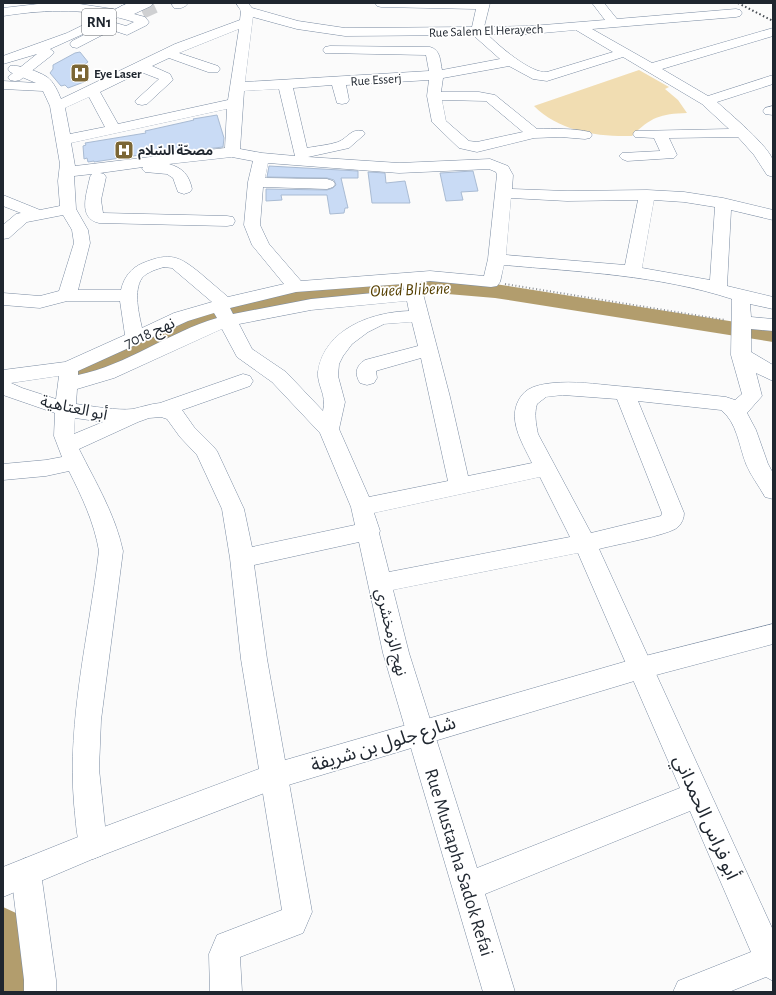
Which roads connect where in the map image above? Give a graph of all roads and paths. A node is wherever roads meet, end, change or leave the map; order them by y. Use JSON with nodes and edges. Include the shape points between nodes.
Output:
{"nodes":[{"id":1,"x":381,"y":3,"type":"edge"},
{"id":2,"x":435,"y":3,"type":"edge"},
{"id":3,"x":598,"y":3,"type":"edge"},
{"id":4,"x":718,"y":3,"type":"edge"},
{"id":5,"x":483,"y":4,"type":"edge"},
{"id":6,"x":25,"y":6,"type":"edge"},
{"id":7,"x":139,"y":7,"type":"edge"},
{"id":8,"x":3,"y":12,"type":"edge"},
{"id":9,"x":245,"y":12,"type":"edge"},
{"id":10,"x":736,"y":13,"type":"junction"},
{"id":11,"x":749,"y":19,"type":"dead end"},
{"id":12,"x":614,"y":23,"type":"junction"},
{"id":13,"x":105,"y":24,"type":"junction"},
{"id":14,"x":761,"y":25,"type":"dead end"},
{"id":15,"x":578,"y":26,"type":"junction"},
{"id":16,"x":322,"y":28,"type":"junction"},
{"id":17,"x":477,"y":31,"type":"junction"},
{"id":18,"x":773,"y":32,"type":"edge"},
{"id":19,"x":61,"y":41,"type":"junction"},
{"id":20,"x":77,"y":44,"type":"dead end"},
{"id":21,"x":168,"y":53,"type":"junction"},
{"id":22,"x":623,"y":53,"type":"junction"},
{"id":23,"x":512,"y":61,"type":"junction"},
{"id":24,"x":142,"y":67,"type":"junction"},
{"id":25,"x":650,"y":68,"type":"junction"},
{"id":26,"x":9,"y":69,"type":"edge"},
{"id":27,"x":213,"y":69,"type":"dead end"},
{"id":28,"x":331,"y":69,"type":"junction"},
{"id":29,"x":436,"y":75,"type":"junction"},
{"id":30,"x":773,"y":79,"type":"edge"},
{"id":31,"x":286,"y":85,"type":"junction"},
{"id":32,"x":238,"y":87,"type":"junction"},
{"id":33,"x":50,"y":90,"type":"junction"},
{"id":34,"x":92,"y":90,"type":"junction"},
{"id":35,"x":434,"y":96,"type":"junction"},
{"id":36,"x":342,"y":100,"type":"dead end"},
{"id":37,"x":142,"y":101,"type":"dead end"},
{"id":38,"x":707,"y":101,"type":"junction"},
{"id":39,"x":235,"y":103,"type":"junction"},
{"id":40,"x":57,"y":106,"type":"junction"},
{"id":41,"x":114,"y":130,"type":"junction"},
{"id":42,"x":742,"y":133,"type":"junction"},
{"id":43,"x":358,"y":134,"type":"dead end"},
{"id":44,"x":534,"y":134,"type":"junction"},
{"id":45,"x":640,"y":134,"type":"dead end"},
{"id":46,"x":660,"y":134,"type":"junction"},
{"id":47,"x":585,"y":135,"type":"dead end"},
{"id":48,"x":63,"y":140,"type":"junction"},
{"id":49,"x":232,"y":152,"type":"junction"},
{"id":50,"x":767,"y":152,"type":"edge"},
{"id":51,"x":301,"y":154,"type":"junction"},
{"id":52,"x":626,"y":156,"type":"dead end"},
{"id":53,"x":267,"y":158,"type":"junction"},
{"id":54,"x":773,"y":172,"type":"edge"},
{"id":55,"x":67,"y":175,"type":"junction"},
{"id":56,"x":98,"y":177,"type":"junction"},
{"id":57,"x":256,"y":182,"type":"junction"},
{"id":58,"x":327,"y":184,"type":"dead end"},
{"id":59,"x":184,"y":189,"type":"dead end"},
{"id":60,"x":503,"y":193,"type":"junction"},
{"id":61,"x":647,"y":195,"type":"junction"},
{"id":62,"x":3,"y":200,"type":"edge"},
{"id":63,"x":723,"y":203,"type":"junction"},
{"id":64,"x":68,"y":208,"type":"junction"},
{"id":65,"x":36,"y":214,"type":"junction"},
{"id":66,"x":773,"y":215,"type":"edge"},
{"id":67,"x":227,"y":221,"type":"dead end"},
{"id":68,"x":3,"y":234,"type":"edge"},
{"id":69,"x":497,"y":259,"type":"junction"},
{"id":70,"x":633,"y":271,"type":"junction"},
{"id":71,"x":491,"y":282,"type":"junction"},
{"id":72,"x":412,"y":286,"type":"junction"},
{"id":73,"x":296,"y":287,"type":"junction"},
{"id":74,"x":718,"y":288,"type":"junction"},
{"id":75,"x":67,"y":295,"type":"junction"},
{"id":76,"x":129,"y":296,"type":"junction"},
{"id":77,"x":741,"y":296,"type":"junction"},
{"id":78,"x":3,"y":298,"type":"edge"},
{"id":79,"x":773,"y":303,"type":"edge"},
{"id":80,"x":224,"y":312,"type":"junction"},
{"id":81,"x":420,"y":316,"type":"junction"},
{"id":82,"x":773,"y":325,"type":"edge"},
{"id":83,"x":742,"y":336,"type":"junction"},
{"id":84,"x":135,"y":338,"type":"junction"},
{"id":85,"x":428,"y":350,"type":"junction"},
{"id":86,"x":773,"y":374,"type":"edge"},
{"id":87,"x":69,"y":376,"type":"junction"},
{"id":88,"x":3,"y":377,"type":"edge"},
{"id":89,"x":368,"y":378,"type":"dead end"},
{"id":90,"x":243,"y":381,"type":"dead end"},
{"id":91,"x":3,"y":387,"type":"edge"},
{"id":92,"x":625,"y":393,"type":"junction"},
{"id":93,"x":66,"y":409,"type":"junction"},
{"id":94,"x":162,"y":410,"type":"junction"},
{"id":95,"x":736,"y":411,"type":"junction"},
{"id":96,"x":133,"y":416,"type":"junction"},
{"id":97,"x":329,"y":429,"type":"junction"},
{"id":98,"x":71,"y":454,"type":"junction"},
{"id":99,"x":545,"y":468,"type":"junction"},
{"id":100,"x":3,"y":472,"type":"edge"},
{"id":101,"x":460,"y":487,"type":"junction"},
{"id":102,"x":773,"y":491,"type":"edge"},
{"id":103,"x":365,"y":519,"type":"junction"},
{"id":104,"x":585,"y":543,"type":"junction"},
{"id":105,"x":242,"y":558,"type":"junction"},
{"id":106,"x":379,"y":583,"type":"junction"},
{"id":107,"x":773,"y":634,"type":"edge"},
{"id":108,"x":641,"y":668,"type":"junction"},
{"id":109,"x":420,"y":732,"type":"junction"},
{"id":110,"x":275,"y":776,"type":"junction"},
{"id":111,"x":697,"y":795,"type":"junction"},
{"id":112,"x":93,"y":845,"type":"junction"},
{"id":113,"x":13,"y":878,"type":"edge"},
{"id":114,"x":468,"y":886,"type":"junction"},
{"id":115,"x":772,"y":961,"type":"edge"},
{"id":116,"x":40,"y":992,"type":"edge"},
{"id":117,"x":226,"y":992,"type":"edge"},
{"id":118,"x":499,"y":992,"type":"edge"},
{"id":119,"x":689,"y":992,"type":"edge"}],
"edges":[{"from":1,"to":2,"type":"street"},
{"from":2,"to":5,"type":"street"},
{"from":3,"to":12,"type":"street"},
{"from":4,"to":10,"type":"street"},
{"from":5,"to":17,"type":"street"},
{"from":6,"to":7,"type":"street"},
{"from":6,"to":8,"type":"street"},
{"from":7,"to":13,"type":"street","number":"RN1"},
{"from":7,"to":13,"type":"street","via":[[143,22],[127,31]]},
{"from":9,"to":16,"type":"street","name":"Rue Salem El Herayech","via":[[283,22]]},
{"from":9,"to":21,"type":"street"},
{"from":9,"to":32,"type":"street"},
{"from":10,"to":11,"type":"street"},
{"from":10,"to":12,"type":"street","name":"Rue Salem El Herayech"},
{"from":12,"to":15,"type":"street","name":"Rue Salem El Herayech"},
{"from":13,"to":19,"type":"street","number":"RN1"},
{"from":13,"to":20,"type":"street"},
{"from":14,"to":18,"type":"street"},
{"from":15,"to":17,"type":"street","name":"Rue Salem El Herayech"},
{"from":15,"to":22,"type":"street"},
{"from":16,"to":17,"type":"street","name":"Rue Salem El Herayech","via":[[365,32]]},
{"from":16,"to":28,"type":"street"},
{"from":17,"to":23,"type":"street"},
{"from":18,"to":25,"type":"street"},
{"from":19,"to":26,"type":"street","number":"RN1"},
{"from":19,"to":26,"type":"street","number":"RN1","via":[[38,50]]},
{"from":21,"to":24,"type":"street"},
{"from":21,"to":27,"type":"street"},
{"from":22,"to":23,"type":"street","via":[[550,76],[535,75]]},
{"from":22,"to":25,"type":"street"},
{"from":23,"to":29,"type":"street","name":"Rue Esserj"},
{"from":24,"to":34,"type":"street"},
{"from":24,"to":37,"type":"street","via":[[165,77],[166,80]]},
{"from":25,"to":38,"type":"street"},
{"from":26,"to":33,"type":"street","via":[[30,85]]},
{"from":26,"to":33,"type":"street","via":[[42,80]]},
{"from":28,"to":29,"type":"street","name":"Rue Esserj"},
{"from":28,"to":29,"type":"street","via":[[427,50],[432,53]]},
{"from":28,"to":31,"type":"street","name":"Rue Esserj"},
{"from":28,"to":36,"type":"street"},
{"from":29,"to":35,"type":"street"},
{"from":30,"to":38,"type":"street"},
{"from":31,"to":32,"type":"street","name":"Rue Esserj"},
{"from":31,"to":51,"type":"street"},
{"from":32,"to":39,"type":"street"},
{"from":33,"to":40,"type":"street"},
{"from":34,"to":40,"type":"street"},
{"from":34,"to":41,"type":"street"},
{"from":35,"to":44,"type":"street","via":[[490,98]]},
{"from":35,"to":44,"type":"street","via":[[439,122],[464,145],[477,147]]},
{"from":38,"to":42,"type":"street"},
{"from":39,"to":41,"type":"street"},
{"from":39,"to":49,"type":"street"},
{"from":40,"to":48,"type":"street"},
{"from":41,"to":48,"type":"street"},
{"from":42,"to":46,"type":"street"},
{"from":42,"to":50,"type":"street"},
{"from":43,"to":51,"type":"street","via":[[344,145]]},
{"from":44,"to":47,"type":"street"},
{"from":45,"to":46,"type":"street"},
{"from":46,"to":52,"type":"street","via":[[669,155]]},
{"from":48,"to":55,"type":"street"},
{"from":49,"to":53,"type":"street"},
{"from":49,"to":55,"type":"street"},
{"from":50,"to":54,"type":"street"},
{"from":51,"to":53,"type":"street"},
{"from":53,"to":57,"type":"street","via":[[260,163]]},
{"from":53,"to":60,"type":"street","via":[[398,170],[480,164],[498,166],[503,169],[505,175]]},
{"from":55,"to":56,"type":"street"},
{"from":55,"to":64,"type":"street"},
{"from":56,"to":59,"type":"street","via":[[170,168],[182,180]]},
{"from":56,"to":67,"type":"street","via":[[92,211],[99,218]]},
{"from":57,"to":58,"type":"street"},
{"from":57,"to":73,"type":"street","via":[[252,217],[254,230],[261,245]]},
{"from":60,"to":61,"type":"street","via":[[567,196]]},
{"from":60,"to":69,"type":"street"},
{"from":61,"to":63,"type":"street"},
{"from":61,"to":70,"type":"street"},
{"from":62,"to":65,"type":"street"},
{"from":63,"to":66,"type":"street"},
{"from":63,"to":74,"type":"street"},
{"from":64,"to":65,"type":"street"},
{"from":64,"to":75,"type":"street","via":[[80,230],[82,243]]},
{"from":65,"to":68,"type":"street","via":[[22,218]]},
{"from":69,"to":70,"type":"street"},
{"from":69,"to":71,"type":"street"},
{"from":70,"to":74,"type":"street"},
{"from":71,"to":72,"type":"street","via":[[430,276]]},
{"from":71,"to":83,"type":"path"},
{"from":72,"to":73,"type":"street","name":"نهج 7018"},
{"from":72,"to":80,"type":"street","via":[[362,298],[281,309]]},
{"from":72,"to":81,"type":"street"},
{"from":73,"to":80,"type":"street","name":"نهج 7018"},
{"from":74,"to":77,"type":"street"},
{"from":75,"to":76,"type":"street"},
{"from":75,"to":78,"type":"street","via":[[40,302]]},
{"from":76,"to":80,"type":"street","via":[[130,285],[135,276],[161,261],[172,261],[178,264]]},
{"from":76,"to":84,"type":"street"},
{"from":77,"to":79,"type":"street"},
{"from":77,"to":83,"type":"street"},
{"from":80,"to":84,"type":"street","name":"نهج 7018","via":[[181,317]]},
{"from":80,"to":87,"type":"street","via":[[218,323],[178,339],[124,367],[83,382]]},
{"from":80,"to":97,"type":"street","via":[[244,353],[279,376]]},
{"from":81,"to":85,"type":"street"},
{"from":81,"to":97,"type":"street","via":[[379,320],[368,324],[357,330],[336,352],[328,372],[335,401]]},
{"from":82,"to":83,"type":"street"},
{"from":83,"to":86,"type":"street"},
{"from":83,"to":95,"type":"street","via":[[752,396]]},
{"from":84,"to":87,"type":"street","name":"نهج 7018"},
{"from":85,"to":89,"type":"street","via":[[372,365],[366,369]]},
{"from":85,"to":101,"type":"street"},
{"from":87,"to":88,"type":"street","name":"نهج 7018"},
{"from":87,"to":93,"type":"street"},
{"from":90,"to":94,"type":"street","name":"أبو العتاهية"},
{"from":91,"to":93,"type":"street","name":"أبو العتاهية"},
{"from":92,"to":95,"type":"street","name":"أبو فراس الحمداني","via":[[726,404]]},
{"from":92,"to":99,"type":"street","name":"أبو فراس الحمداني","via":[[561,389],[543,390],[533,396],[525,412],[525,422],[528,434]]},
{"from":92,"to":104,"type":"street","via":[[673,517],[669,522],[654,527]]},
{"from":93,"to":96,"type":"street","name":"أبو العتاهية"},
{"from":93,"to":98,"type":"street","via":[[64,436]]},
{"from":94,"to":96,"type":"street","name":"أبو العتاهية"},
{"from":94,"to":105,"type":"street","via":[[174,414],[206,451],[233,509]]},
{"from":95,"to":102,"type":"street","via":[[758,465]]},
{"from":96,"to":98,"type":"street"},
{"from":97,"to":103,"type":"street","name":"نهج الزمخشري"},
{"from":98,"to":100,"type":"street","via":[[46,468]]},
{"from":98,"to":112,"type":"street","via":[[109,534],[111,551],[87,717],[87,793]]},
{"from":99,"to":101,"type":"street"},
{"from":99,"to":104,"type":"street","name":"أبو فراس الحمداني"},
{"from":101,"to":103,"type":"street"},
{"from":103,"to":105,"type":"street"},
{"from":103,"to":106,"type":"street","name":"نهج الزمخشري"},
{"from":104,"to":106,"type":"street"},
{"from":104,"to":108,"type":"street","name":"أبو فراس الحمداني"},
{"from":105,"to":110,"type":"street","via":[[254,659]]},
{"from":106,"to":109,"type":"street","name":"نهج الزمخشري","via":[[396,653]]},
{"from":107,"to":108,"type":"street","name":"شارع جلول بن شريفة"},
{"from":108,"to":109,"type":"street","name":"شارع جلول بن شريفة"},
{"from":108,"to":111,"type":"street","name":"أبو فراس الحمداني"},
{"from":109,"to":110,"type":"street","name":"شارع جلول بن شريفة"},
{"from":109,"to":114,"type":"street","name":"Rue Mustapha Sadok Refai"},
{"from":110,"to":112,"type":"street","name":"شارع جلول بن شريفة"},
{"from":110,"to":117,"type":"street","via":[[297,912],[292,922],[228,946],[224,954]]},
{"from":111,"to":114,"type":"street"},
{"from":111,"to":115,"type":"street","name":"أبو فراس الحمداني"},
{"from":112,"to":113,"type":"street","name":"شارع جلول بن شريفة"},
{"from":113,"to":116,"type":"street","via":[[40,980]]},
{"from":114,"to":118,"type":"street","name":"Rue Mustapha Sadok Refai"},
{"from":115,"to":119,"type":"street"}]}
